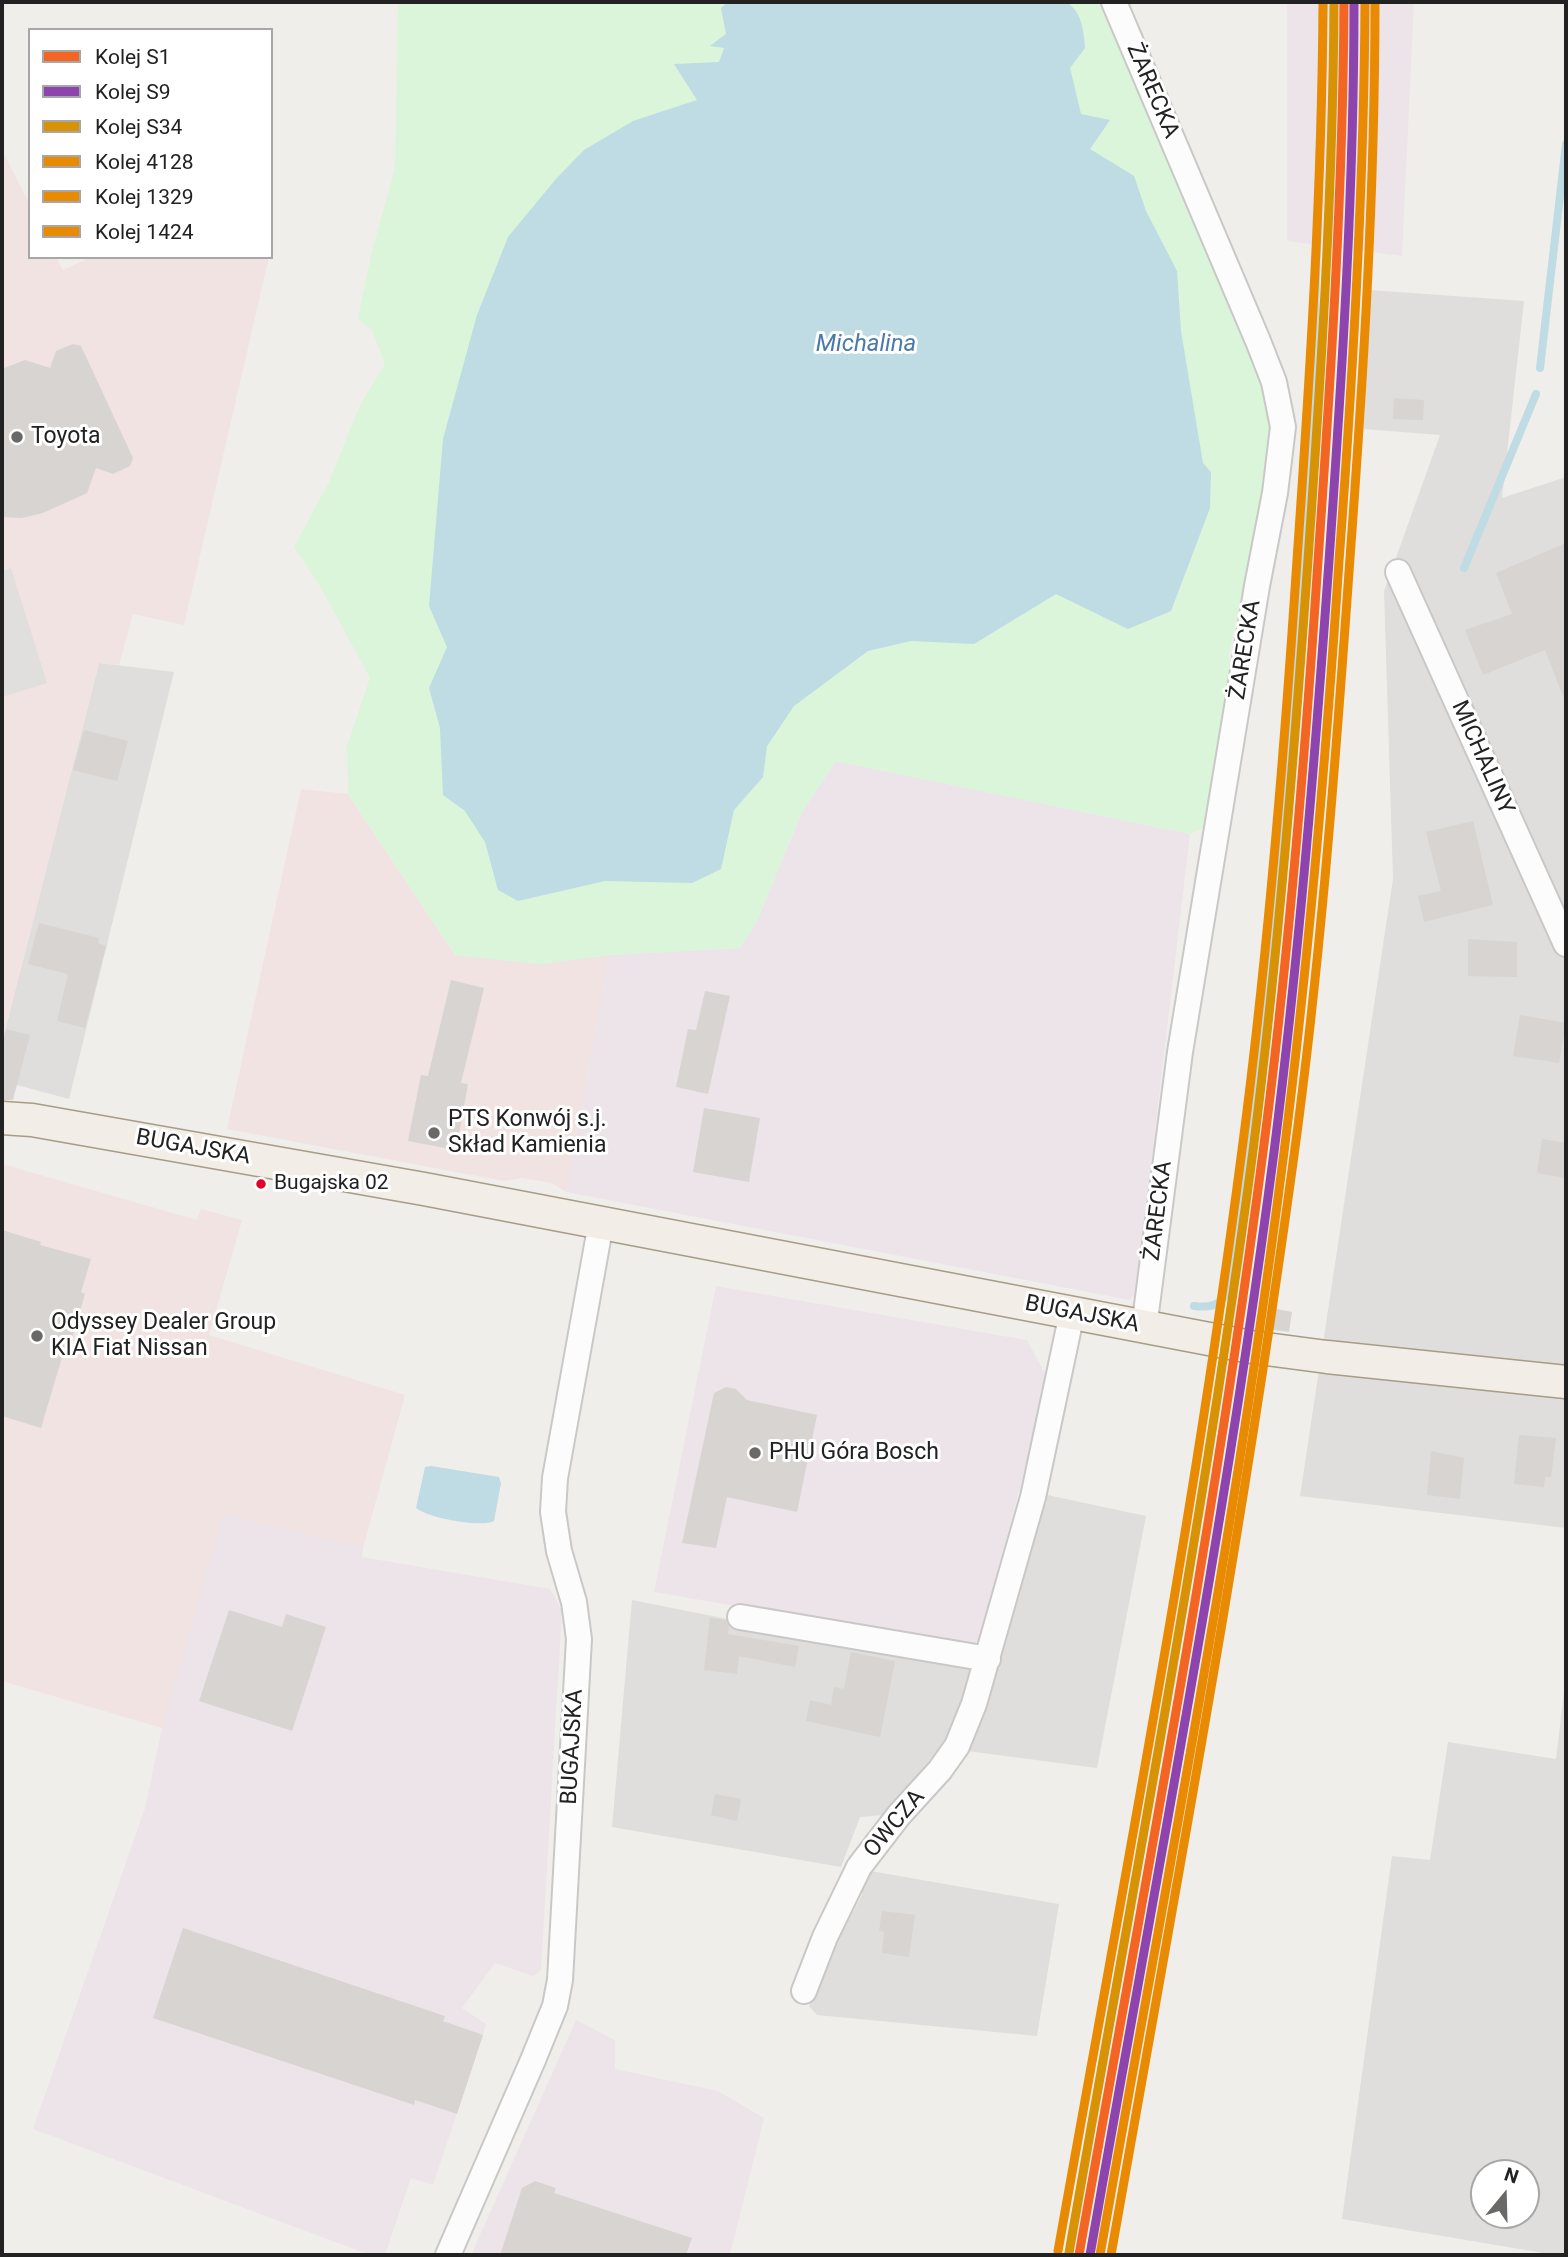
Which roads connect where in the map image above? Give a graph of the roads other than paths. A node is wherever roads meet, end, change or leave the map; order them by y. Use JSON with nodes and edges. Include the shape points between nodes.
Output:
{"nodes":[{"id":1,"x":1114,"y":2,"type":"edge"},
{"id":2,"x":1398,"y":572,"type":"dead end"},
{"id":3,"x":1566,"y":944,"type":"edge"},
{"id":4,"x":2,"y":1104,"type":"edge"},
{"id":5,"x":2,"y":1110,"type":"edge"},
{"id":6,"x":17,"y":1119,"type":"edge"},
{"id":7,"x":601,"y":1223,"type":"junction"},
{"id":8,"x":1072,"y":1313,"type":"junction"},
{"id":9,"x":1144,"y":1328,"type":"junction"},
{"id":10,"x":1566,"y":1382,"type":"edge"},
{"id":11,"x":740,"y":1617,"type":"dead end"},
{"id":12,"x":988,"y":1659,"type":"junction"},
{"id":13,"x":804,"y":1991,"type":"dead end"},
{"id":14,"x":448,"y":2255,"type":"edge"}],
"edges":[{"from":1,"to":9,"type":"street","name":"ŻARECKA","via":[[1258,341],[1274,382],[1283,427],[1180,1052]]},
{"from":2,"to":3,"type":"street","name":"MICHALINY"},
{"from":4,"to":6,"type":"main road"},
{"from":5,"to":6,"type":"main road","name":"BUGAJSKA"},
{"from":6,"to":7,"type":"main road","name":"BUGAJSKA"},
{"from":7,"to":8,"type":"main road","name":"BUGAJSKA"},
{"from":7,"to":14,"type":"street","name":"BUGAJSKA","via":[[555,1478],[553,1512],[579,1639],[560,1980],[555,2006]]},
{"from":8,"to":9,"type":"main road","name":"BUGAJSKA"},
{"from":8,"to":12,"type":"street","name":"OWCZA","via":[[1032,1497]]},
{"from":9,"to":10,"type":"main road","name":"BUGAJSKA","via":[[1328,1357]]},
{"from":11,"to":12,"type":"street"},
{"from":12,"to":13,"type":"street","name":"OWCZA","via":[[957,1746],[859,1867]]}]}
